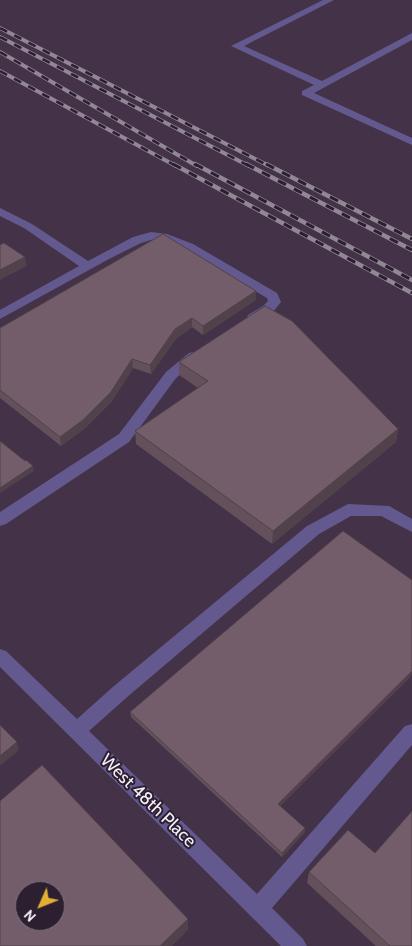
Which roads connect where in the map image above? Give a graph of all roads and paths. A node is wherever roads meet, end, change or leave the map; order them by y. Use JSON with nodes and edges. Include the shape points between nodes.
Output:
{"nodes":[{"id":1,"x":330,"y":0,"type":"edge"},
{"id":2,"x":412,"y":36,"type":"edge"},
{"id":3,"x":322,"y":84,"type":"junction"},
{"id":4,"x":412,"y":142,"type":"edge"},
{"id":5,"x":0,"y":211,"type":"edge"},
{"id":6,"x":88,"y":266,"type":"junction"},
{"id":7,"x":0,"y":315,"type":"edge"},
{"id":8,"x":243,"y":324,"type":"edge"},
{"id":9,"x":201,"y":350,"type":"edge"},
{"id":10,"x":0,"y":520,"type":"edge"},
{"id":11,"x":412,"y":526,"type":"edge"},
{"id":12,"x":0,"y":656,"type":"edge"},
{"id":13,"x":77,"y":731,"type":"junction"},
{"id":14,"x":412,"y":732,"type":"edge"},
{"id":15,"x":258,"y":909,"type":"junction"},
{"id":16,"x":296,"y":946,"type":"edge"}],
"edges":[{"from":1,"to":3,"type":"street","via":[[236,46]]},
{"from":2,"to":3,"type":"street"},
{"from":3,"to":4,"type":"street","via":[[306,93]]},
{"from":5,"to":6,"type":"street"},
{"from":6,"to":7,"type":"street"},
{"from":6,"to":8,"type":"street","via":[[151,236],[177,241],[273,296],[275,302],[268,309]]},
{"from":9,"to":10,"type":"street","via":[[171,375],[124,438]]},
{"from":11,"to":13,"type":"street","via":[[384,510],[348,510],[313,530]]},
{"from":12,"to":13,"type":"street","name":"West 48th Place"},
{"from":13,"to":15,"type":"street","name":"West 48th Place"},
{"from":14,"to":15,"type":"street"},
{"from":15,"to":16,"type":"street","name":"West 48th Place"}]}
